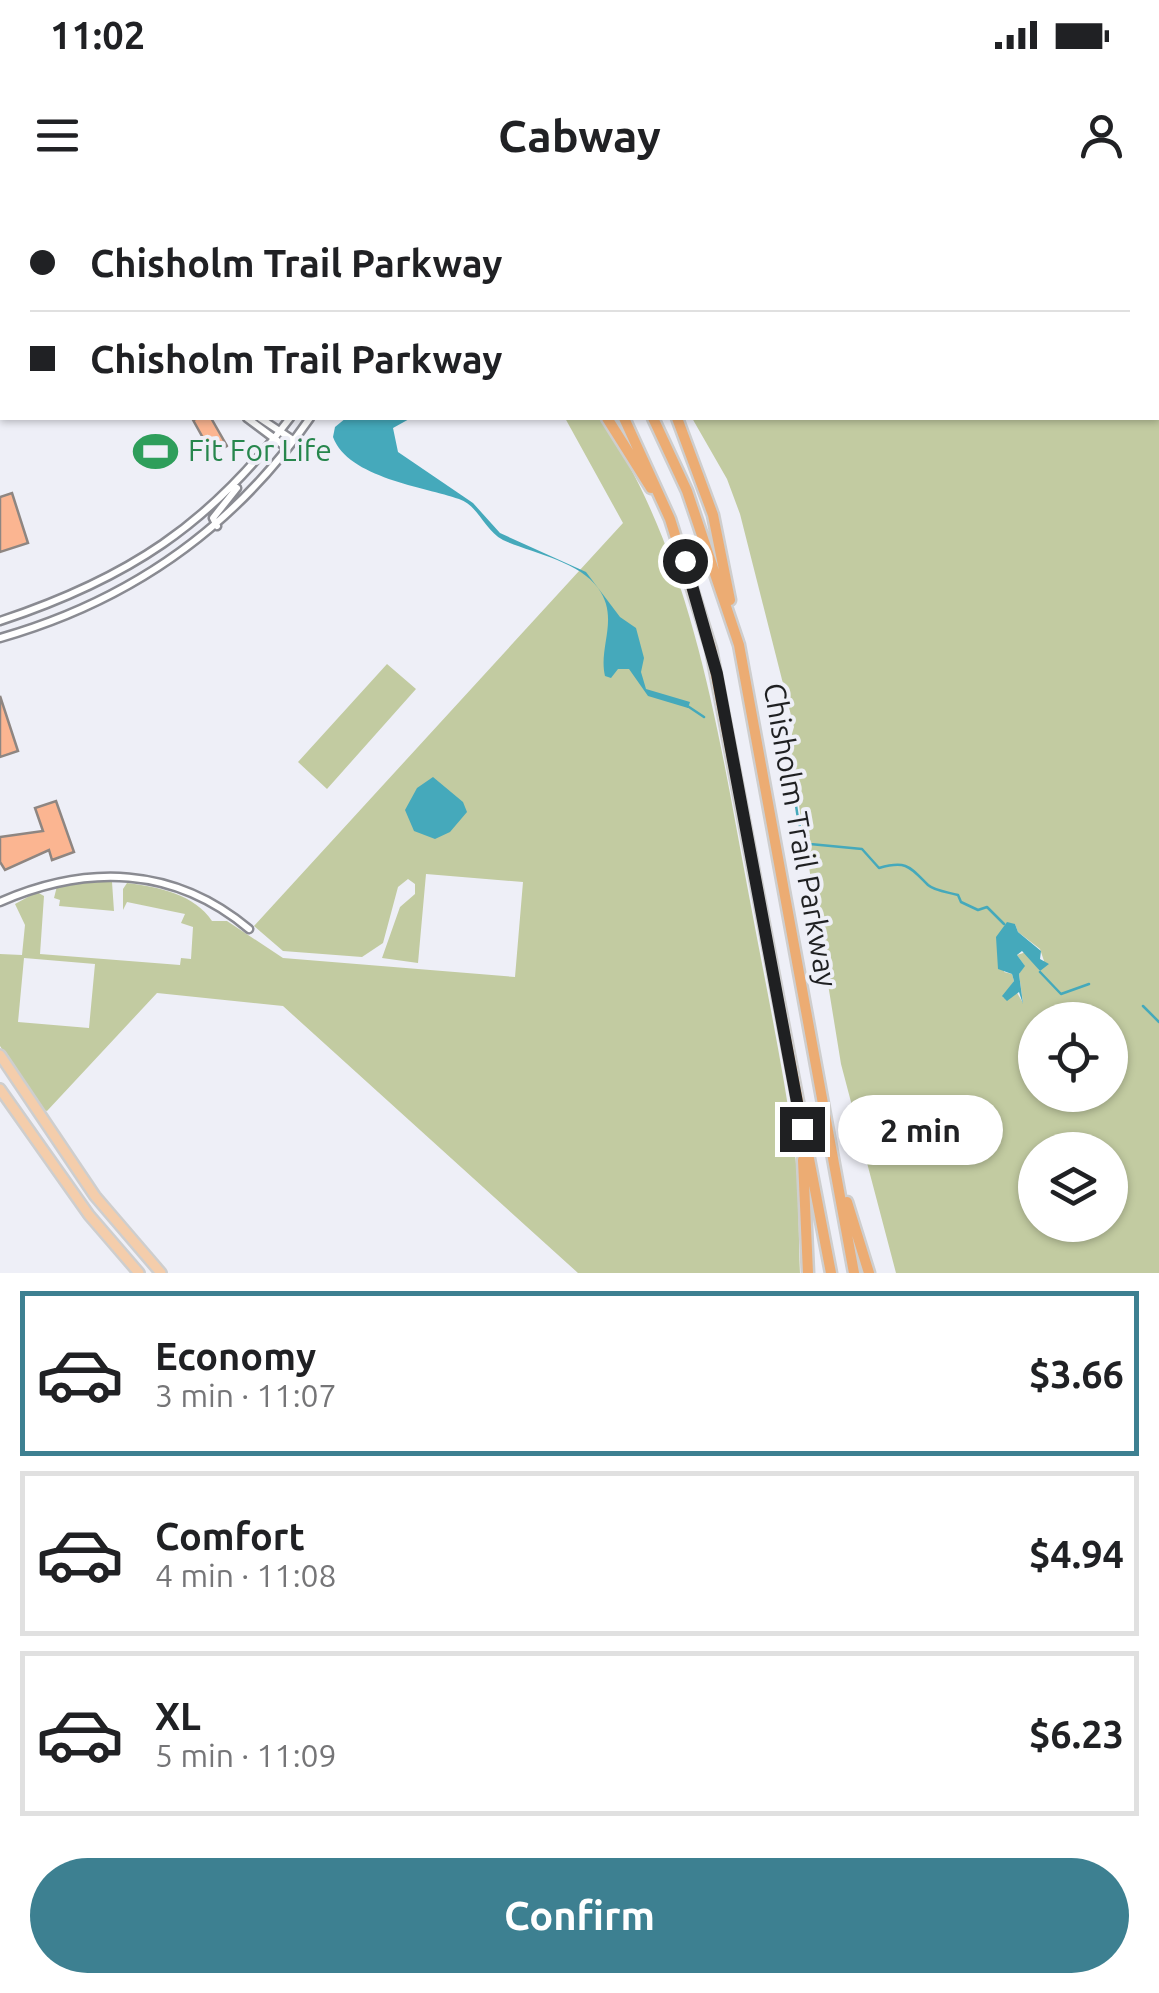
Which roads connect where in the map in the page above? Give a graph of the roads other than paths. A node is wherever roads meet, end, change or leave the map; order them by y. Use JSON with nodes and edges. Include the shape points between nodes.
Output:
{"nodes":[{"id":1,"x":250,"y":420,"type":"edge"},
{"id":2,"x":263,"y":420,"type":"edge"},
{"id":3,"x":288,"y":420,"type":"edge"},
{"id":4,"x":308,"y":420,"type":"edge"},
{"id":5,"x":608,"y":420,"type":"edge"},
{"id":6,"x":625,"y":420,"type":"edge"},
{"id":7,"x":654,"y":420,"type":"edge"},
{"id":8,"x":678,"y":420,"type":"edge"},
{"id":9,"x":280,"y":431,"type":"junction"},
{"id":10,"x":274,"y":439,"type":"junction"},
{"id":11,"x":293,"y":440,"type":"junction"},
{"id":12,"x":287,"y":448,"type":"junction"},
{"id":13,"x":242,"y":478,"type":"junction"},
{"id":14,"x":670,"y":519,"type":"junction"},
{"id":15,"x":217,"y":526,"type":"junction"},
{"id":16,"x":115,"y":576,"type":"junction"},
{"id":17,"x":122,"y":591,"type":"junction"},
{"id":18,"x":0,"y":622,"type":"edge"},
{"id":19,"x":0,"y":638,"type":"edge"},
{"id":20,"x":739,"y":645,"type":"junction"},
{"id":21,"x":0,"y":902,"type":"edge"},
{"id":22,"x":249,"y":930,"type":"dead end"},
{"id":23,"x":0,"y":1056,"type":"edge"},
{"id":24,"x":0,"y":1088,"type":"edge"},
{"id":25,"x":802,"y":1129,"type":"junction"},
{"id":26,"x":834,"y":1158,"type":"junction"},
{"id":27,"x":140,"y":1273,"type":"edge"},
{"id":28,"x":161,"y":1273,"type":"edge"},
{"id":29,"x":808,"y":1273,"type":"edge"},
{"id":30,"x":831,"y":1273,"type":"edge"},
{"id":31,"x":854,"y":1273,"type":"edge"},
{"id":32,"x":869,"y":1273,"type":"edge"}],
"edges":[{"from":1,"to":10,"type":"street"},
{"from":2,"to":9,"type":"street"},
{"from":3,"to":9,"type":"street"},
{"from":4,"to":11,"type":"street"},
{"from":5,"to":14,"type":"highway"},
{"from":6,"to":14,"type":"highway","name":"Chisholm Trail Parkway"},
{"from":7,"to":20,"type":"highway","name":"Chisholm Trail Parkway","via":[[687,491]]},
{"from":8,"to":20,"type":"highway","via":[[713,515]]},
{"from":9,"to":10,"type":"street"},
{"from":9,"to":11,"type":"street"},
{"from":10,"to":12,"type":"street"},
{"from":10,"to":13,"type":"street"},
{"from":11,"to":12,"type":"street"},
{"from":12,"to":15,"type":"street"},
{"from":13,"to":15,"type":"street","via":[[214,518]]},
{"from":13,"to":16,"type":"street","via":[[179,535]]},
{"from":14,"to":25,"type":"highway","name":"Chisholm Trail Parkway","via":[[717,674]]},
{"from":15,"to":17,"type":"street"},
{"from":16,"to":17,"type":"street"},
{"from":16,"to":18,"type":"street"},
{"from":17,"to":19,"type":"street"},
{"from":20,"to":26,"type":"highway","name":"Chisholm Trail Parkway"},
{"from":21,"to":22,"type":"street","via":[[81,876],[131,876],[214,903]]},
{"from":23,"to":28,"type":"main road","via":[[95,1196]]},
{"from":24,"to":27,"type":"main road","via":[[88,1215]]},
{"from":25,"to":29,"type":"highway"},
{"from":25,"to":30,"type":"highway","name":"Chisholm Trail Parkway"},
{"from":26,"to":31,"type":"highway","name":"Chisholm Trail Parkway"},
{"from":26,"to":32,"type":"highway"}]}
